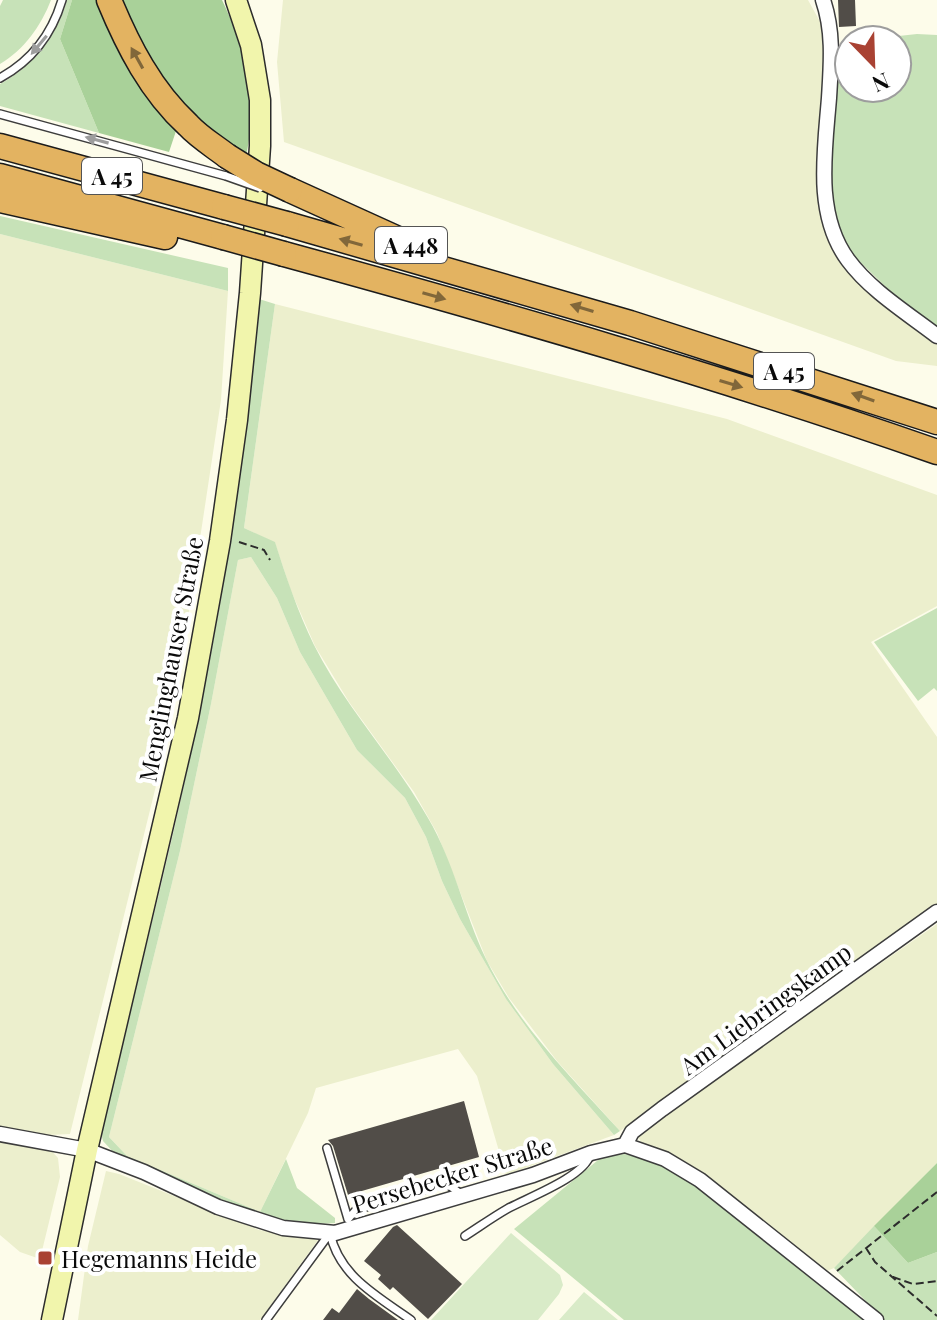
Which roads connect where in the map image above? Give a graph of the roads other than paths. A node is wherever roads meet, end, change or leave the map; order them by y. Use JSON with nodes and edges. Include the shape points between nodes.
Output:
{"nodes":[{"id":1,"x":62,"y":0,"type":"edge"},
{"id":2,"x":109,"y":0,"type":"edge"},
{"id":3,"x":236,"y":0,"type":"edge"},
{"id":4,"x":823,"y":0,"type":"edge"},
{"id":5,"x":0,"y":78,"type":"edge"},
{"id":6,"x":0,"y":114,"type":"edge"},
{"id":7,"x":0,"y":146,"type":"edge"},
{"id":8,"x":226,"y":166,"type":"junction"},
{"id":9,"x":0,"y":176,"type":"edge"},
{"id":10,"x":264,"y":190,"type":"dead end"},
{"id":11,"x":0,"y":200,"type":"edge"},
{"id":12,"x":223,"y":244,"type":"junction"},
{"id":13,"x":534,"y":294,"type":"junction"},
{"id":14,"x":937,"y":336,"type":"edge"},
{"id":15,"x":937,"y":422,"type":"edge"},
{"id":16,"x":937,"y":452,"type":"edge"},
{"id":17,"x":937,"y":912,"type":"edge"},
{"id":18,"x":0,"y":1134,"type":"edge"},
{"id":19,"x":625,"y":1145,"type":"junction"},
{"id":20,"x":327,"y":1148,"type":"dead end"},
{"id":21,"x":87,"y":1150,"type":"junction"},
{"id":22,"x":591,"y":1153,"type":"junction"},
{"id":23,"x":544,"y":1171,"type":"junction"},
{"id":24,"x":550,"y":1187,"type":"junction"},
{"id":25,"x":349,"y":1224,"type":"junction"},
{"id":26,"x":330,"y":1233,"type":"junction"},
{"id":27,"x":465,"y":1236,"type":"dead end"},
{"id":28,"x":52,"y":1320,"type":"edge"},
{"id":29,"x":266,"y":1320,"type":"edge"},
{"id":30,"x":411,"y":1320,"type":"edge"},
{"id":31,"x":876,"y":1320,"type":"edge"}],
"edges":[{"from":1,"to":5,"type":"lane","one_way":true,"via":[[39,47]]},
{"from":8,"to":2,"type":"highway","number":"A 448","one_way":true,"via":[[165,101]]},
{"from":3,"to":21,"type":"street","name":"Menglinghauser Straße","via":[[251,45],[260,100],[237,420],[188,718]]},
{"from":4,"to":14,"type":"street","via":[[832,47],[824,171],[832,227],[859,272]]},
{"from":8,"to":6,"type":"lane","one_way":true},
{"from":13,"to":7,"type":"highway","number":"A 45","one_way":true,"bridge":true},
{"from":8,"to":10,"type":"lane","bridge":true},
{"from":8,"to":13,"type":"highway","number":"A 448","bridge":true,"via":[[256,174],[285,194]]},
{"from":9,"to":12,"type":"highway","number":"A 45"},
{"from":11,"to":12,"type":"highway"},
{"from":12,"to":16,"type":"highway","number":"A 45","one_way":true,"bridge":true,"via":[[290,256],[594,342]]},
{"from":15,"to":13,"type":"highway","number":"A 45","one_way":true},
{"from":17,"to":19,"type":"street","name":"Am Liebringskamp","via":[[662,1109],[632,1132]]},
{"from":18,"to":21,"type":"street","name":"Persebecker Straße"},
{"from":19,"to":22,"type":"street","name":"Persebecker Straße"},
{"from":19,"to":31,"type":"street","via":[[665,1159],[700,1180]]},
{"from":20,"to":25,"type":"lane"},
{"from":21,"to":26,"type":"street","name":"Persebecker Straße","via":[[218,1207],[283,1228]]},
{"from":21,"to":28,"type":"street","name":"Menglinghauser Straße"},
{"from":22,"to":23,"type":"street","name":"Persebecker Straße"},
{"from":22,"to":24,"type":"lane","via":[[588,1161]]},
{"from":23,"to":24,"type":"lane"},
{"from":23,"to":25,"type":"street","name":"Persebecker Straße"},
{"from":24,"to":27,"type":"lane"},
{"from":25,"to":26,"type":"street","name":"Persebecker Straße"},
{"from":26,"to":29,"type":"lane"},
{"from":26,"to":30,"type":"lane","via":[[347,1270]]}]}
